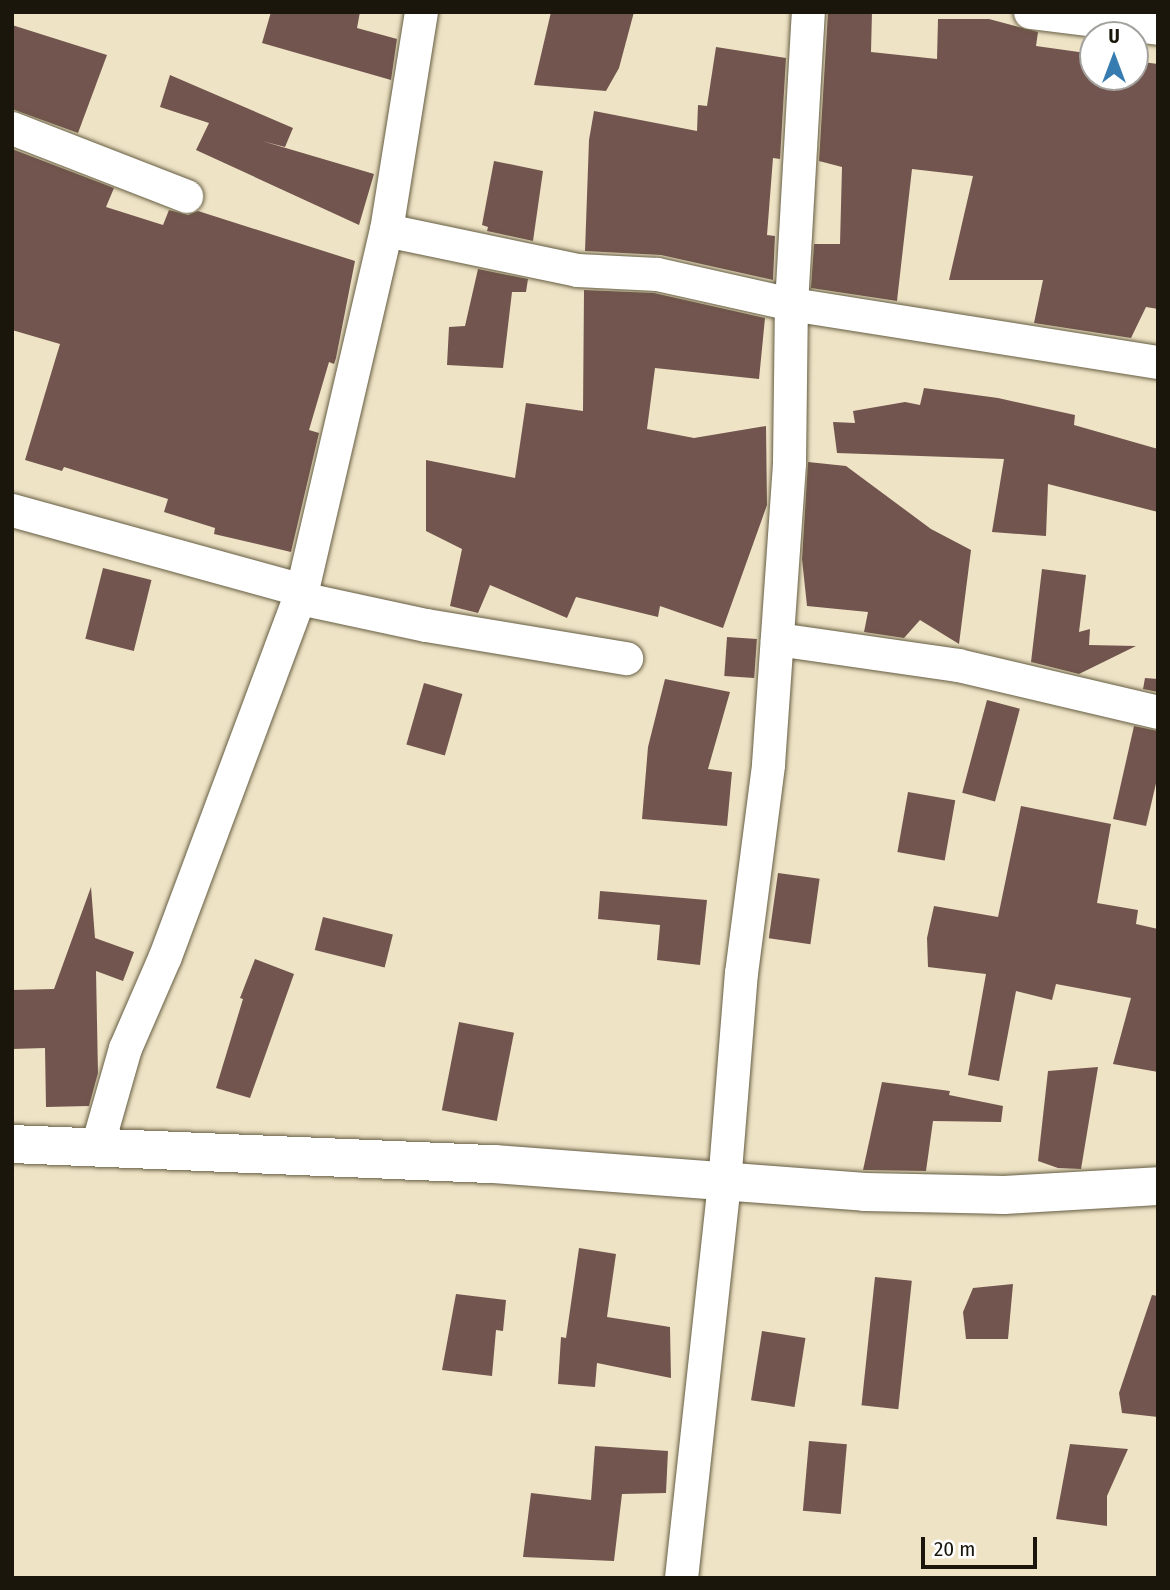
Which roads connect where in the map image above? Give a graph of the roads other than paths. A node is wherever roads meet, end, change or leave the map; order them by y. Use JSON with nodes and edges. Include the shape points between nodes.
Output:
{"nodes":[{"id":1,"x":421,"y":12,"type":"edge"},
{"id":2,"x":808,"y":12,"type":"edge"},
{"id":3,"x":1030,"y":12,"type":"edge"},
{"id":4,"x":1158,"y":29,"type":"edge"},
{"id":5,"x":12,"y":128,"type":"edge"},
{"id":6,"x":186,"y":196,"type":"dead end"},
{"id":7,"x":386,"y":230,"type":"junction"},
{"id":8,"x":791,"y":304,"type":"junction"},
{"id":9,"x":1158,"y":362,"type":"edge"},
{"id":10,"x":12,"y":510,"type":"edge"},
{"id":11,"x":301,"y":594,"type":"junction"},
{"id":12,"x":777,"y":639,"type":"junction"},
{"id":13,"x":626,"y":659,"type":"dead end"},
{"id":14,"x":1158,"y":712,"type":"edge"},
{"id":15,"x":12,"y":1144,"type":"edge"},
{"id":16,"x":97,"y":1146,"type":"junction"},
{"id":17,"x":724,"y":1183,"type":"junction"},
{"id":18,"x":1158,"y":1186,"type":"edge"},
{"id":19,"x":681,"y":1578,"type":"edge"}],
"edges":[{"from":1,"to":7,"type":"street"},
{"from":2,"to":8,"type":"street"},
{"from":3,"to":4,"type":"street"},
{"from":5,"to":6,"type":"street"},
{"from":7,"to":8,"type":"street","via":[[577,270],[690,279]]},
{"from":7,"to":11,"type":"street"},
{"from":8,"to":9,"type":"street"},
{"from":8,"to":12,"type":"street","via":[[789,463]]},
{"from":10,"to":11,"type":"street"},
{"from":11,"to":13,"type":"street","via":[[426,625]]},
{"from":11,"to":16,"type":"street","via":[[165,956],[125,1048]]},
{"from":12,"to":14,"type":"street","via":[[958,665]]},
{"from":12,"to":17,"type":"street","via":[[768,764],[738,998]]},
{"from":15,"to":16,"type":"street"},
{"from":16,"to":17,"type":"street","via":[[494,1164]]},
{"from":17,"to":18,"type":"street","via":[[1004,1195]]},
{"from":17,"to":19,"type":"street"}]}
